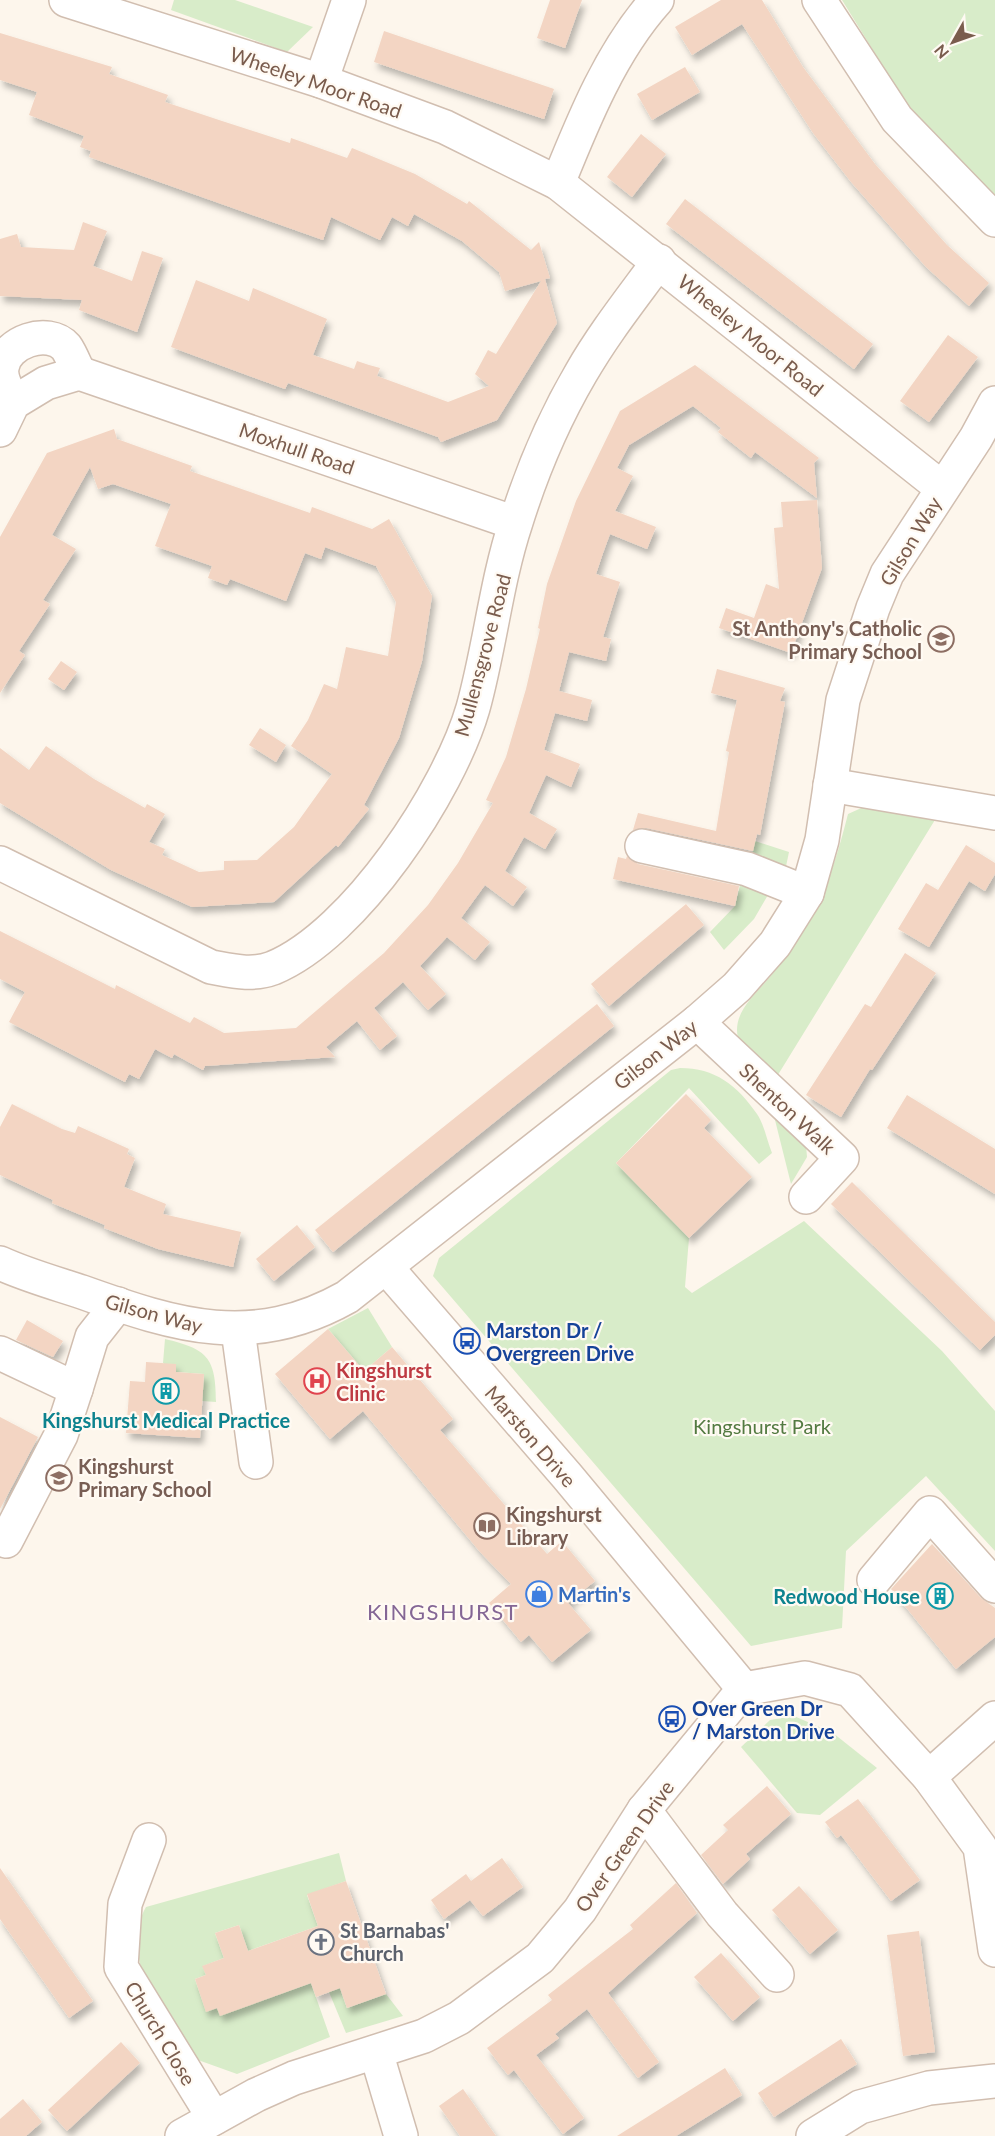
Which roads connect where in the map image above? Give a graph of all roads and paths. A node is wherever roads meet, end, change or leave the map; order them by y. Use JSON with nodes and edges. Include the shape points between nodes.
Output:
{"nodes":[{"id":1,"x":66,"y":0,"type":"edge"},
{"id":2,"x":349,"y":0,"type":"edge"},
{"id":3,"x":657,"y":0,"type":"edge"},
{"id":4,"x":819,"y":0,"type":"edge"},
{"id":5,"x":321,"y":81,"type":"junction"},
{"id":6,"x":558,"y":183,"type":"junction"},
{"id":7,"x":995,"y":220,"type":"edge"},
{"id":8,"x":659,"y":261,"type":"junction"},
{"id":9,"x":79,"y":372,"type":"junction"},
{"id":10,"x":995,"y":403,"type":"edge"},
{"id":11,"x":7,"y":417,"type":"edge"},
{"id":12,"x":942,"y":488,"type":"junction"},
{"id":13,"x":515,"y":523,"type":"junction"},
{"id":14,"x":830,"y":785,"type":"junction"},
{"id":15,"x":995,"y":813,"type":"edge"},
{"id":16,"x":642,"y":846,"type":"dead end"},
{"id":17,"x":0,"y":863,"type":"edge"},
{"id":18,"x":807,"y":893,"type":"junction"},
{"id":19,"x":697,"y":1022,"type":"junction"},
{"id":20,"x":806,"y":1197,"type":"dead end"},
{"id":21,"x":0,"y":1263,"type":"edge"},
{"id":22,"x":386,"y":1267,"type":"junction"},
{"id":23,"x":118,"y":1304,"type":"junction"},
{"id":24,"x":237,"y":1330,"type":"junction"},
{"id":25,"x":0,"y":1353,"type":"edge"},
{"id":26,"x":76,"y":1389,"type":"junction"},
{"id":27,"x":256,"y":1462,"type":"dead end"},
{"id":28,"x":6,"y":1541,"type":"dead end"},
{"id":29,"x":874,"y":1580,"type":"dead end"},
{"id":30,"x":995,"y":1586,"type":"edge"},
{"id":31,"x":744,"y":1689,"type":"junction"},
{"id":32,"x":995,"y":1718,"type":"edge"},
{"id":33,"x":929,"y":1778,"type":"junction"},
{"id":34,"x":644,"y":1810,"type":"junction"},
{"id":35,"x":149,"y":1840,"type":"dead end"},
{"id":36,"x":995,"y":1950,"type":"edge"},
{"id":37,"x":777,"y":1975,"type":"dead end"},
{"id":38,"x":376,"y":2052,"type":"junction"},
{"id":39,"x":995,"y":2082,"type":"edge"},
{"id":40,"x":214,"y":2118,"type":"junction"},
{"id":41,"x":182,"y":2136,"type":"edge"},
{"id":42,"x":401,"y":2136,"type":"edge"},
{"id":43,"x":813,"y":2136,"type":"edge"}],
"edges":[{"from":1,"to":5,"type":"street","name":"Wheeley Moor Road"},
{"from":2,"to":5,"type":"street"},
{"from":3,"to":6,"type":"street","via":[[636,24],[581,127]]},
{"from":4,"to":7,"type":"street","via":[[897,119]]},
{"from":5,"to":6,"type":"street","name":"Wheeley Moor Road","via":[[445,127]]},
{"from":6,"to":8,"type":"street","name":"Wheeley Moor Road"},
{"from":8,"to":12,"type":"street","name":"Wheeley Moor Road"},
{"from":8,"to":13,"type":"street","name":"Mullensgrove Road","via":[[580,373],[549,436]]},
{"from":9,"to":11,"type":"street","via":[[46,383]]},
{"from":9,"to":11,"type":"street","via":[[65,347],[51,338],[21,342],[5,357],[1,369]]},
{"from":9,"to":13,"type":"street","name":"Moxhull Road"},
{"from":10,"to":12,"type":"street","name":"Gilson Way"},
{"from":12,"to":14,"type":"street","name":"Gilson Way","via":[[887,574],[873,608],[843,699]]},
{"from":13,"to":17,"type":"street","name":"Mullensgrove Road","via":[[472,709],[450,770],[374,887],[306,950],[273,968],[247,974],[211,967]]},
{"from":14,"to":15,"type":"street"},
{"from":14,"to":18,"type":"street","name":"Gilson Way","via":[[822,840]]},
{"from":16,"to":18,"type":"street","via":[[747,869]]},
{"from":18,"to":19,"type":"street","name":"Gilson Way","via":[[775,944],[737,987]]},
{"from":19,"to":20,"type":"street","name":"Shenton Walk","via":[[842,1158]]},
{"from":19,"to":22,"type":"street","name":"Gilson Way"},
{"from":21,"to":23,"type":"street","name":"Gilson Way"},
{"from":22,"to":24,"type":"street","name":"Gilson Way","via":[[326,1309]]},
{"from":22,"to":31,"type":"street","name":"Marston Drive"},
{"from":23,"to":24,"type":"street","name":"Gilson Way","via":[[207,1328]]},
{"from":23,"to":26,"type":"street","via":[[93,1337]]},
{"from":24,"to":27,"type":"street"},
{"from":25,"to":26,"type":"street"},
{"from":26,"to":28,"type":"street","via":[[61,1435]]},
{"from":29,"to":30,"type":"street","via":[[930,1513]]},
{"from":31,"to":33,"type":"street","via":[[805,1678],[850,1690]]},
{"from":31,"to":34,"type":"street","name":"Over Green Drive"},
{"from":32,"to":33,"type":"street"},
{"from":33,"to":36,"type":"street","via":[[980,1847]]},
{"from":34,"to":37,"type":"street","via":[[722,1914]]},
{"from":34,"to":38,"type":"street","name":"Over Green Drive","via":[[580,1910],[540,1958],[459,2018],[424,2036]]},
{"from":35,"to":40,"type":"street","name":"Church Close","via":[[125,1904],[121,1967]]},
{"from":38,"to":40,"type":"street","name":"Over Green Drive","via":[[294,2078]]},
{"from":38,"to":42,"type":"street"},
{"from":39,"to":43,"type":"street","via":[[929,2088],[860,2107]]},
{"from":40,"to":41,"type":"street","name":"Over Green Drive"}]}
